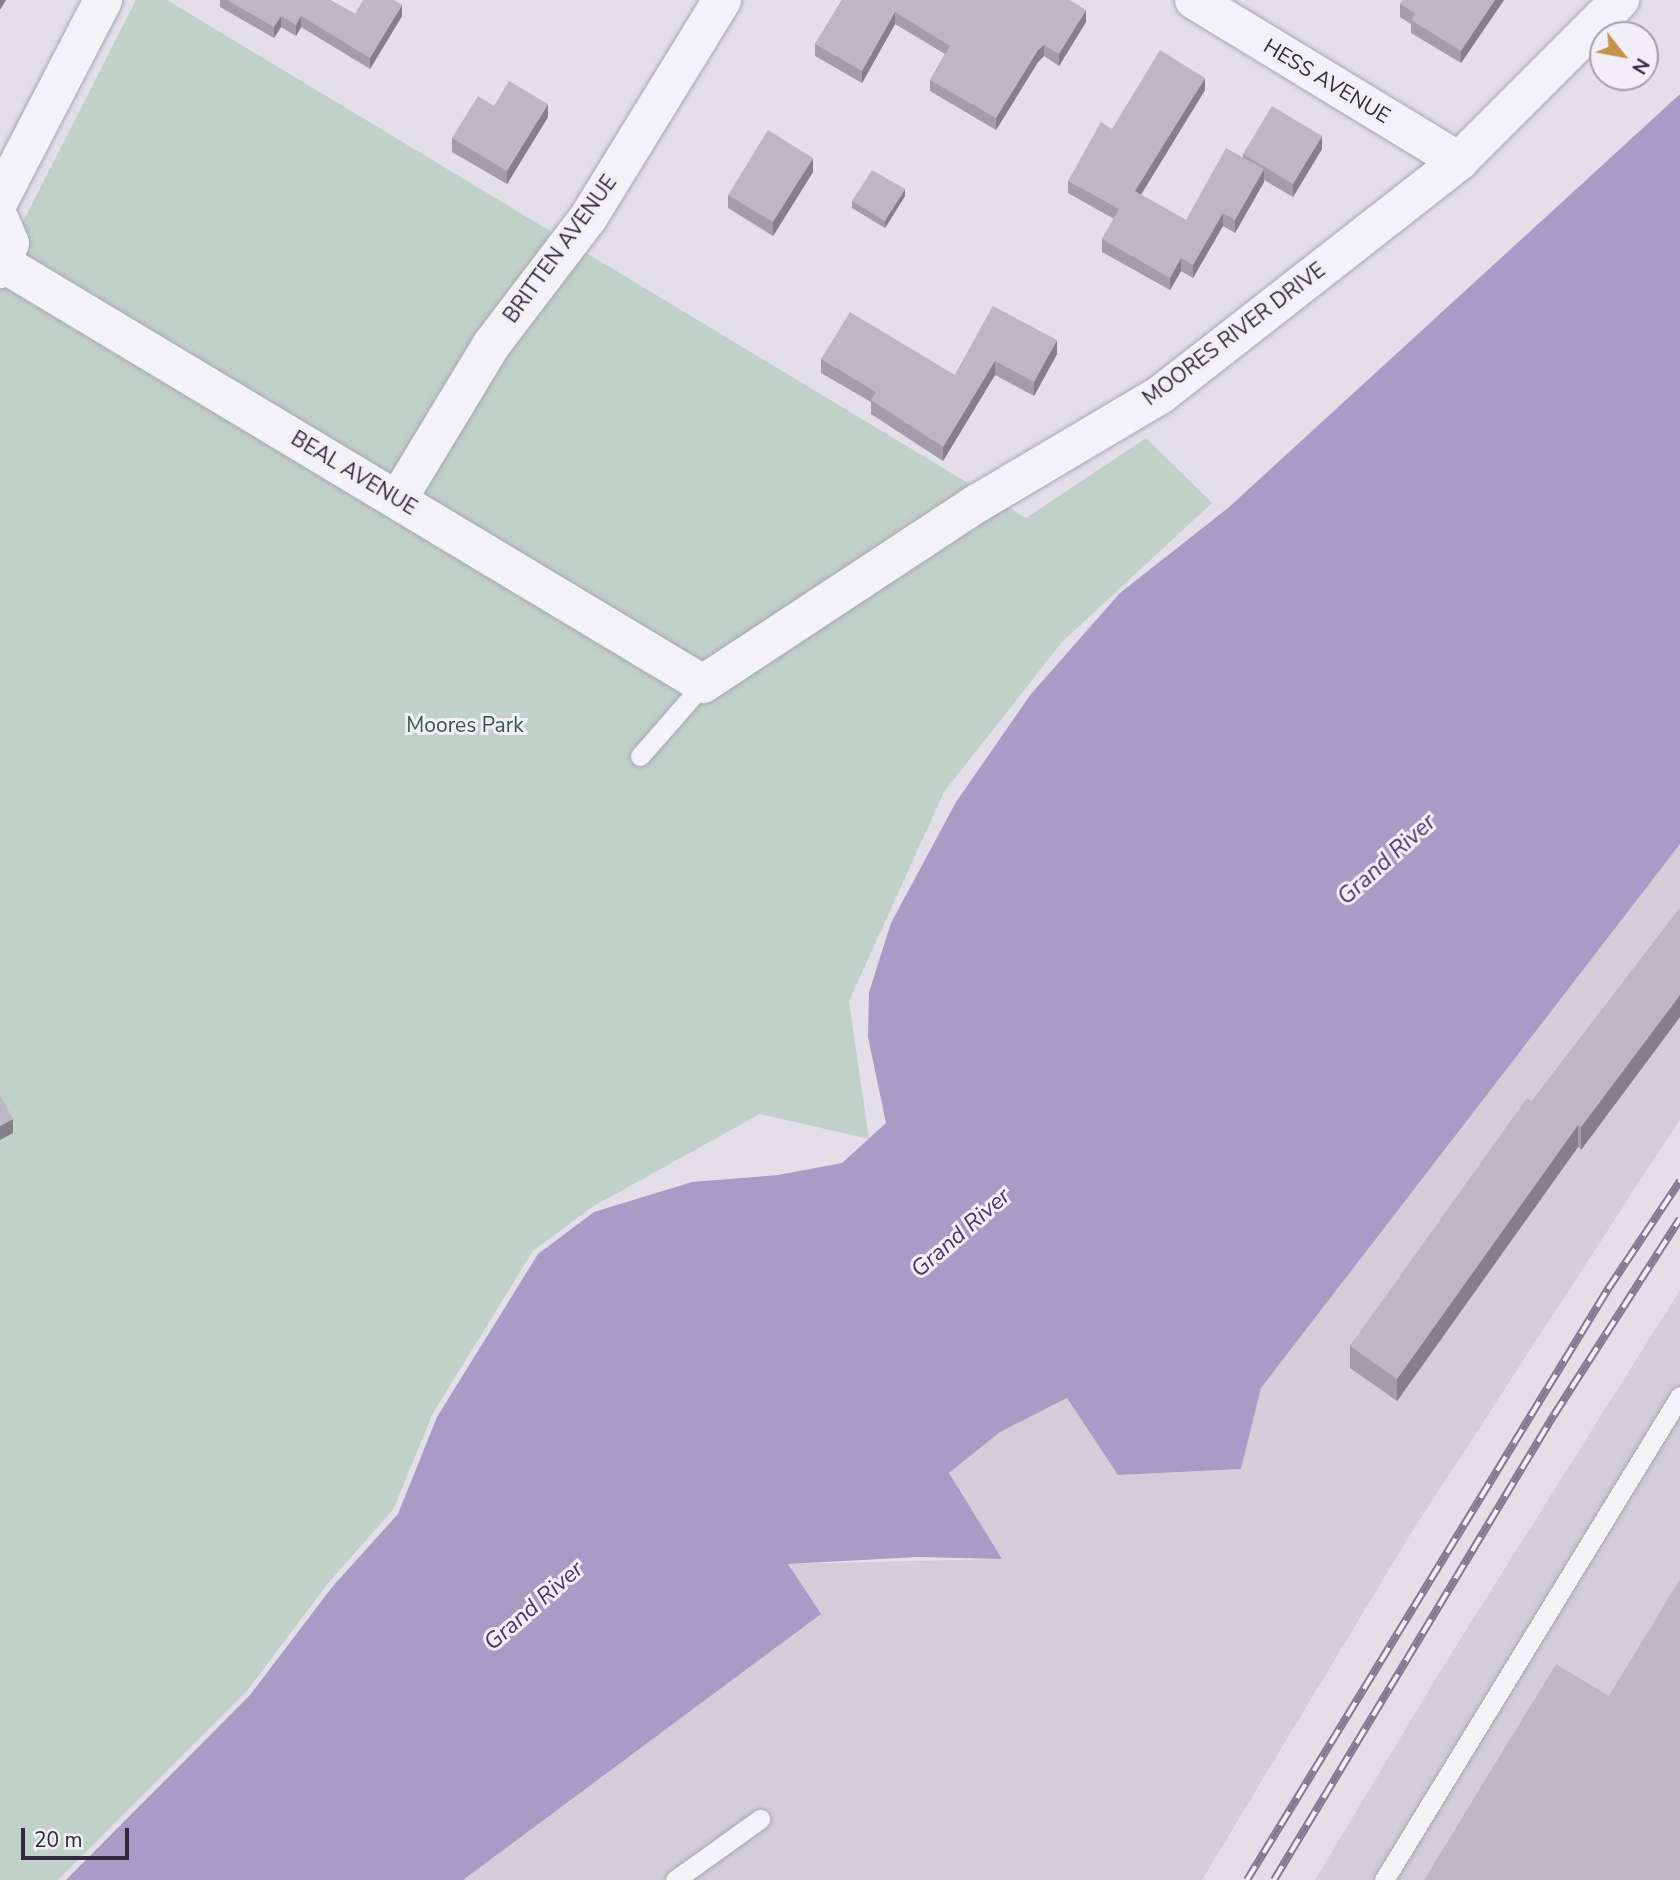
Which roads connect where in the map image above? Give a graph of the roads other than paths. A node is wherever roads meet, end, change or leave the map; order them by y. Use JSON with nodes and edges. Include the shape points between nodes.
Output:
{"nodes":[{"id":1,"x":103,"y":0,"type":"edge"},
{"id":2,"x":722,"y":0,"type":"edge"},
{"id":3,"x":1194,"y":0,"type":"edge"},
{"id":4,"x":1620,"y":0,"type":"edge"},
{"id":5,"x":1460,"y":161,"type":"junction"},
{"id":6,"x":0,"y":199,"type":"edge"},
{"id":7,"x":0,"y":220,"type":"edge"},
{"id":8,"x":2,"y":267,"type":"edge"},
{"id":9,"x":398,"y":499,"type":"junction"},
{"id":10,"x":703,"y":684,"type":"junction"},
{"id":11,"x":640,"y":756,"type":"dead end"},
{"id":12,"x":1680,"y":1396,"type":"edge"},
{"id":13,"x":760,"y":1819,"type":"dead end"},
{"id":14,"x":675,"y":1880,"type":"edge"},
{"id":15,"x":1384,"y":1880,"type":"edge"}],
"edges":[{"from":1,"to":6,"type":"street"},
{"from":2,"to":9,"type":"street","name":"BRITTEN AVENUE","via":[[588,218],[492,344]]},
{"from":3,"to":5,"type":"street","name":"HESS AVENUE"},
{"from":4,"to":5,"type":"street","name":"MOORES RIVER DRIVE"},
{"from":5,"to":10,"type":"street","name":"MOORES RIVER DRIVE","via":[[1160,395],[978,503]]},
{"from":7,"to":8,"type":"street","via":[[10,243]]},
{"from":8,"to":9,"type":"street","name":"BEAL AVENUE"},
{"from":9,"to":10,"type":"street","name":"BEAL AVENUE"},
{"from":10,"to":11,"type":"lane"},
{"from":12,"to":15,"type":"lane"},
{"from":13,"to":14,"type":"lane"}]}
